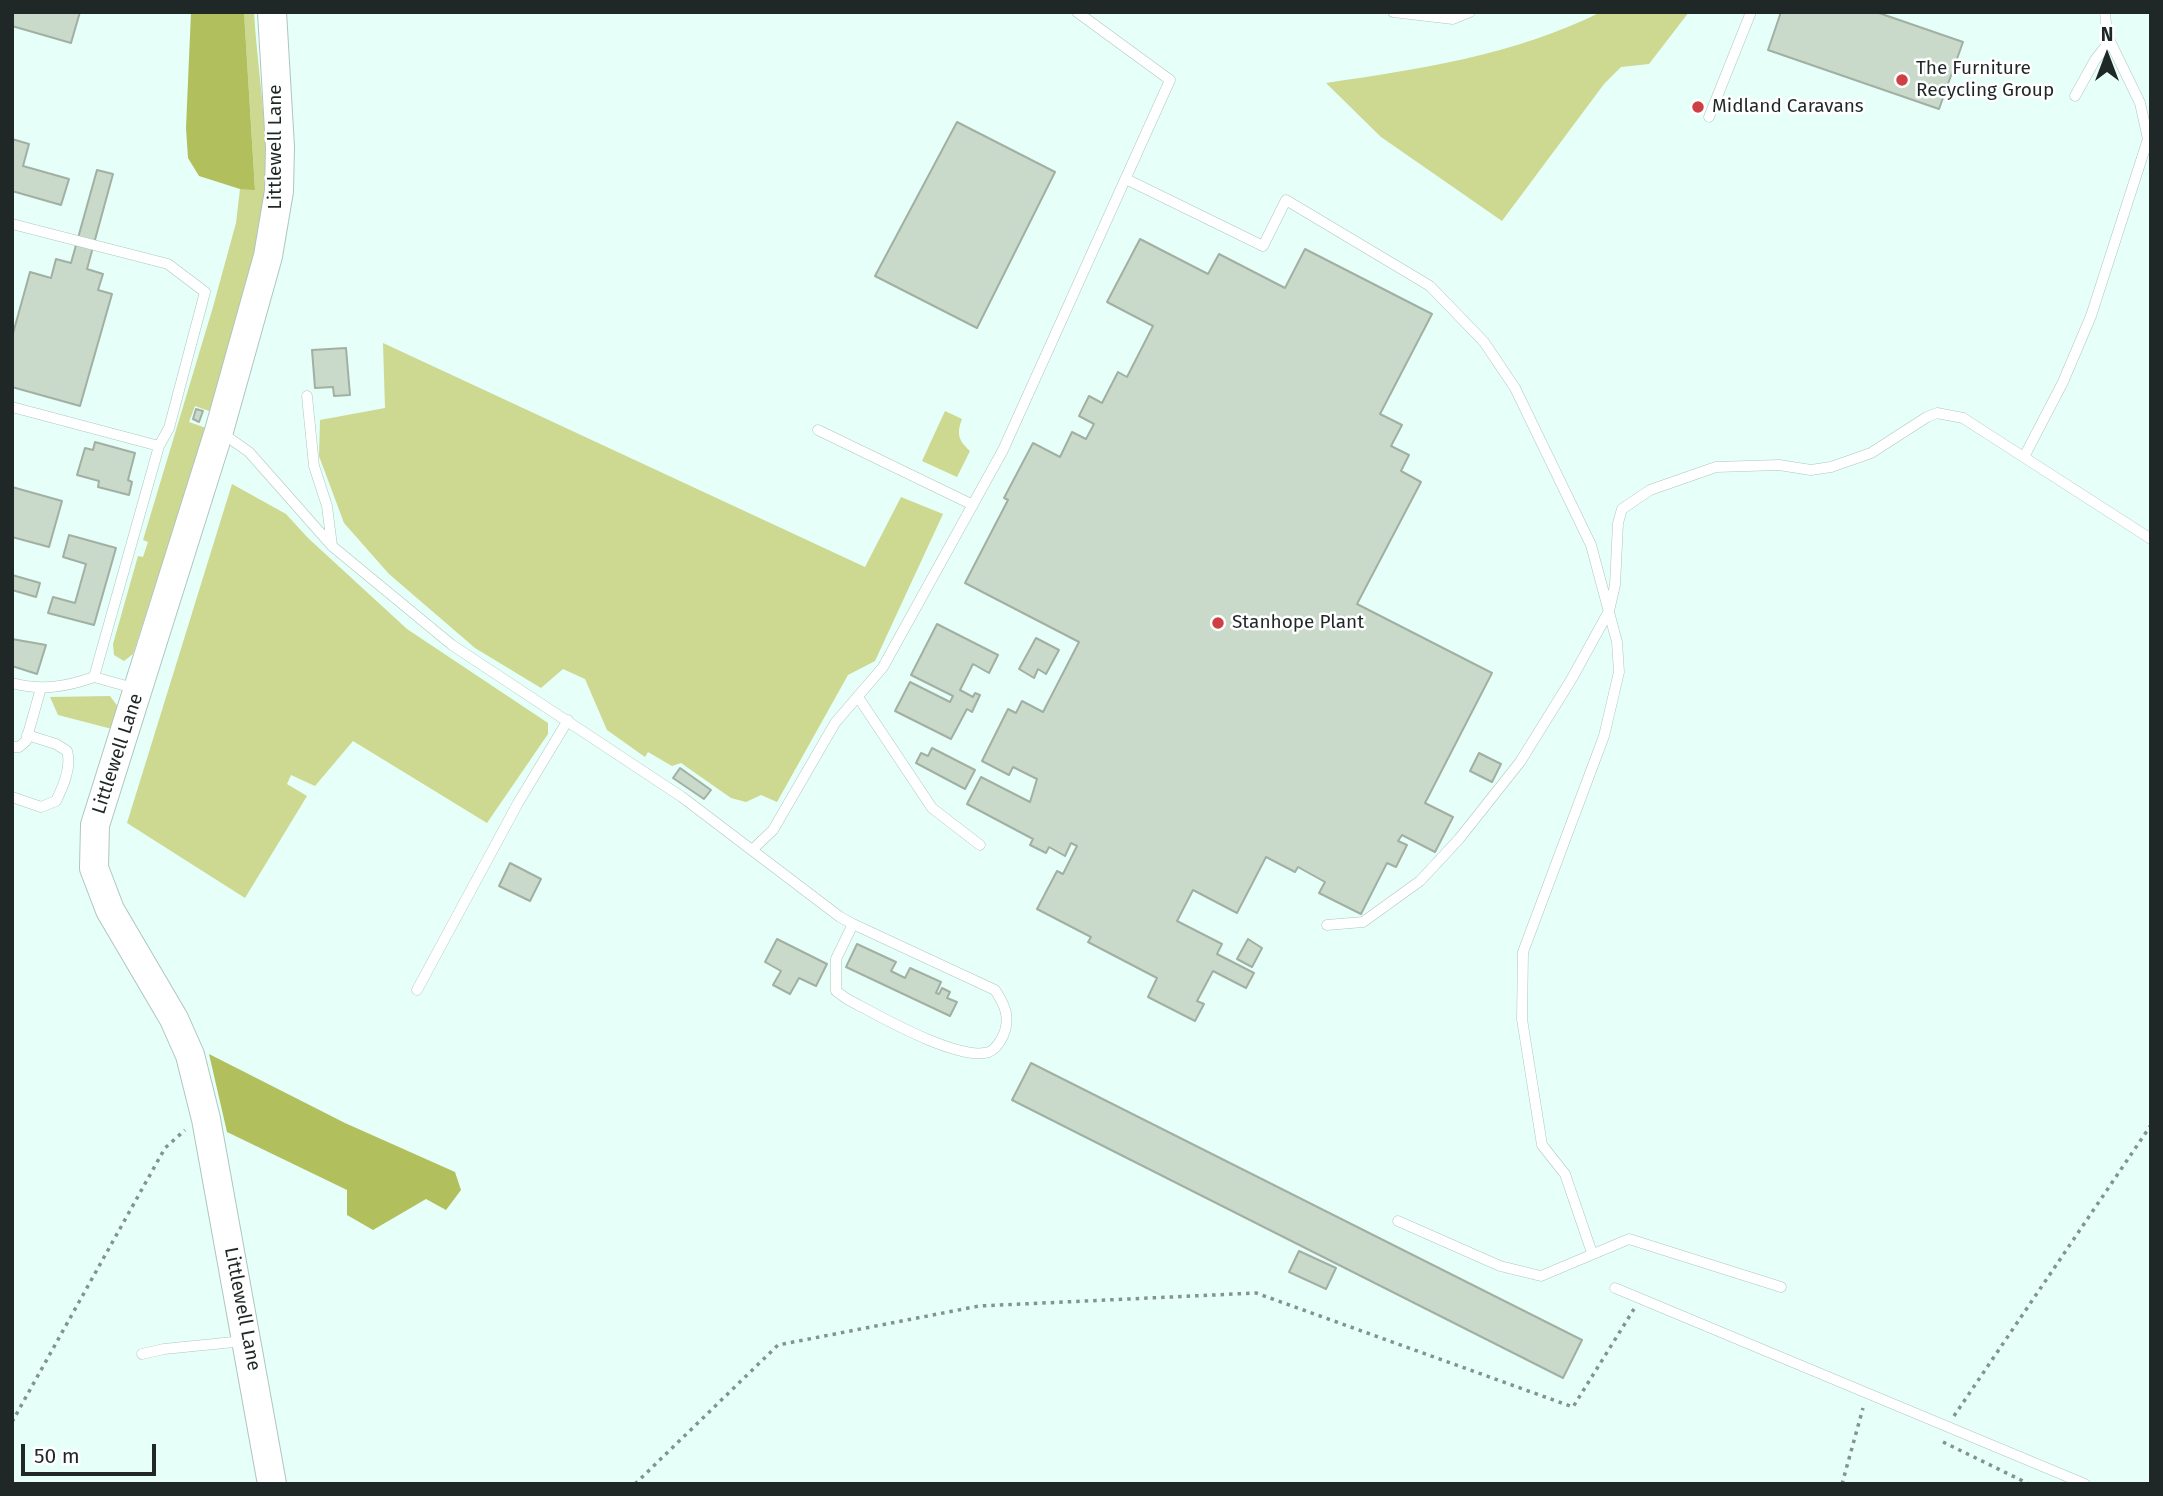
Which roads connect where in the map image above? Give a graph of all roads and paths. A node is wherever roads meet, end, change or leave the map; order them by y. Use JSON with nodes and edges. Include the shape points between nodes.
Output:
{"nodes":[{"id":1,"x":272,"y":12,"type":"edge"},
{"id":2,"x":1077,"y":12,"type":"edge"},
{"id":3,"x":1393,"y":12,"type":"edge"},
{"id":4,"x":1471,"y":12,"type":"edge"},
{"id":5,"x":1751,"y":12,"type":"edge"},
{"id":6,"x":2105,"y":12,"type":"edge"},
{"id":7,"x":2109,"y":42,"type":"junction"},
{"id":8,"x":2075,"y":96,"type":"dead end"},
{"id":9,"x":1709,"y":117,"type":"dead end"},
{"id":10,"x":1126,"y":178,"type":"junction"},
{"id":11,"x":12,"y":224,"type":"edge"},
{"id":12,"x":307,"y":396,"type":"dead end"},
{"id":13,"x":12,"y":407,"type":"edge"},
{"id":14,"x":818,"y":430,"type":"dead end"},
{"id":15,"x":219,"y":431,"type":"junction"},
{"id":16,"x":159,"y":446,"type":"junction"},
{"id":17,"x":2024,"y":457,"type":"junction"},
{"id":18,"x":973,"y":505,"type":"junction"},
{"id":19,"x":2151,"y":539,"type":"edge"},
{"id":20,"x":332,"y":546,"type":"junction"},
{"id":21,"x":1609,"y":611,"type":"junction"},
{"id":22,"x":93,"y":677,"type":"junction"},
{"id":23,"x":12,"y":683,"type":"edge"},
{"id":24,"x":41,"y":688,"type":"junction"},
{"id":25,"x":139,"y":690,"type":"junction"},
{"id":26,"x":858,"y":697,"type":"junction"},
{"id":27,"x":568,"y":720,"type":"junction"},
{"id":28,"x":27,"y":736,"type":"junction"},
{"id":29,"x":12,"y":747,"type":"edge"},
{"id":30,"x":12,"y":797,"type":"edge"},
{"id":31,"x":980,"y":845,"type":"dead end"},
{"id":32,"x":752,"y":850,"type":"junction"},
{"id":33,"x":853,"y":924,"type":"junction"},
{"id":34,"x":1327,"y":925,"type":"dead end"},
{"id":35,"x":417,"y":990,"type":"dead end"},
{"id":36,"x":206,"y":1119,"type":"junction"},
{"id":37,"x":2151,"y":1125,"type":"edge"},
{"id":38,"x":1398,"y":1221,"type":"dead end"},
{"id":39,"x":1592,"y":1253,"type":"junction"},
{"id":40,"x":1781,"y":1287,"type":"dead end"},
{"id":41,"x":1615,"y":1288,"type":"dead end"},
{"id":42,"x":1636,"y":1306,"type":"dead end"},
{"id":43,"x":248,"y":1340,"type":"junction"},
{"id":44,"x":142,"y":1354,"type":"dead end"},
{"id":45,"x":1851,"y":1403,"type":"dead end"},
{"id":46,"x":1863,"y":1408,"type":"junction"},
{"id":47,"x":1874,"y":1413,"type":"dead end"},
{"id":48,"x":12,"y":1422,"type":"edge"},
{"id":49,"x":1948,"y":1427,"type":"junction"},
{"id":50,"x":272,"y":1484,"type":"edge"},
{"id":51,"x":635,"y":1484,"type":"edge"},
{"id":52,"x":1842,"y":1484,"type":"edge"},
{"id":53,"x":2029,"y":1484,"type":"edge"},
{"id":54,"x":2085,"y":1484,"type":"edge"}],
"edges":[{"from":1,"to":15,"type":"street","name":"Littlewell Lane","via":[[280,146],[275,220]]},
{"from":2,"to":10,"type":"lane","via":[[1170,80]]},
{"from":3,"to":4,"type":"lane","via":[[1453,19]]},
{"from":5,"to":9,"type":"lane"},
{"from":6,"to":7,"type":"lane"},
{"from":7,"to":8,"type":"lane"},
{"from":7,"to":17,"type":"lane","via":[[2140,103],[2148,139],[2091,316]]},
{"from":10,"to":18,"type":"lane","via":[[1003,450]]},
{"from":10,"to":21,"type":"lane","via":[[1263,246],[1286,200],[1430,286],[1484,342],[1515,388],[1591,545]]},
{"from":11,"to":16,"type":"lane","via":[[168,264],[205,292],[169,428]]},
{"from":12,"to":20,"type":"lane","via":[[314,466],[327,506]]},
{"from":13,"to":16,"type":"lane"},
{"from":14,"to":18,"type":"lane"},
{"from":15,"to":20,"type":"lane","via":[[249,452]]},
{"from":15,"to":25,"type":"street","name":"Littlewell Lane"},
{"from":16,"to":22,"type":"lane"},
{"from":17,"to":19,"type":"lane"},
{"from":17,"to":21,"type":"lane","via":[[1963,418],[1937,413],[1871,453],[1831,467],[1716,467],[1674,480],[1622,509]]},
{"from":18,"to":26,"type":"lane","via":[[883,667]]},
{"from":20,"to":27,"type":"lane","via":[[452,645]]},
{"from":21,"to":34,"type":"lane","via":[[1520,762],[1459,839],[1420,881],[1363,922]]},
{"from":21,"to":39,"type":"lane","via":[[1619,672],[1604,736],[1523,952],[1522,1019],[1542,1145],[1565,1174]]},
{"from":22,"to":24,"type":"lane","via":[[68,686]]},
{"from":22,"to":25,"type":"lane"},
{"from":23,"to":24,"type":"lane"},
{"from":24,"to":28,"type":"lane"},
{"from":25,"to":36,"type":"street","name":"Littlewell Lane","via":[[96,825],[94,868],[110,910],[174,1019],[190,1055]]},
{"from":26,"to":31,"type":"lane","via":[[932,808]]},
{"from":26,"to":32,"type":"lane","via":[[835,723],[773,830]]},
{"from":27,"to":32,"type":"lane"},
{"from":27,"to":35,"type":"lane"},
{"from":28,"to":29,"type":"lane","via":[[19,747]]},
{"from":28,"to":30,"type":"lane","via":[[67,751],[63,787],[56,801],[41,807]]},
{"from":32,"to":33,"type":"lane"},
{"from":33,"to":33,"type":"lane","via":[[836,959],[836,990],[956,1049],[984,1052],[999,1044],[1005,1031],[1006,1006],[995,990]]},
{"from":36,"to":43,"type":"street","name":"Littlewell Lane"},
{"from":36,"to":48,"type":"path","via":[[188,1126],[165,1148]]},
{"from":37,"to":49,"type":"path"},
{"from":38,"to":39,"type":"lane","via":[[1500,1266],[1541,1276]]},
{"from":39,"to":40,"type":"lane","via":[[1629,1239]]},
{"from":41,"to":49,"type":"lane"},
{"from":42,"to":51,"type":"path","via":[[1573,1408],[1256,1293],[979,1306],[778,1345]]},
{"from":43,"to":44,"type":"lane"},
{"from":43,"to":50,"type":"street","name":"Littlewell Lane"},
{"from":45,"to":46,"type":"path"},
{"from":46,"to":47,"type":"path"},
{"from":46,"to":52,"type":"path"},
{"from":49,"to":53,"type":"path","via":[[1941,1441]]},
{"from":49,"to":54,"type":"lane"}]}
